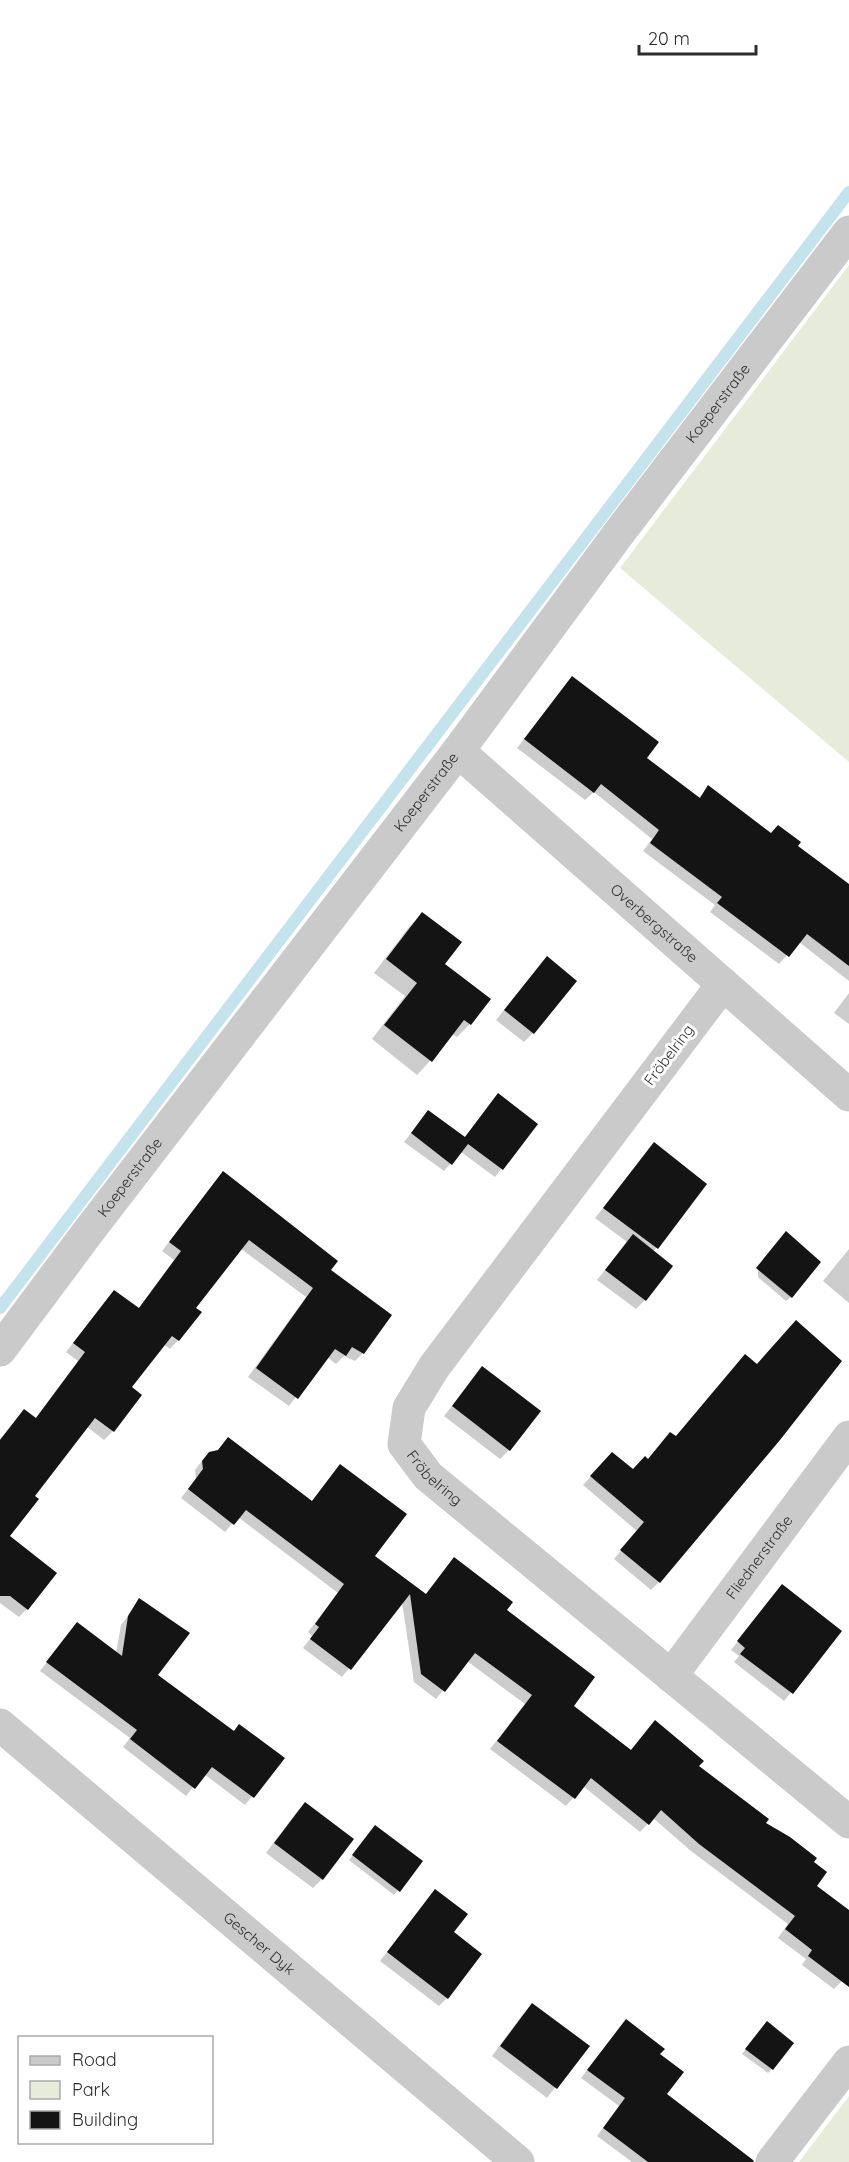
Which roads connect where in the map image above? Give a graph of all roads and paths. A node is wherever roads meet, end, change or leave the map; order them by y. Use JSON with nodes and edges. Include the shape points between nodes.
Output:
{"nodes":[{"id":1,"x":849,"y":232,"type":"edge"},
{"id":2,"x":458,"y":751,"type":"junction"},
{"id":3,"x":723,"y":984,"type":"junction"},
{"id":4,"x":849,"y":1095,"type":"edge"},
{"id":5,"x":0,"y":1350,"type":"edge"},
{"id":6,"x":849,"y":1437,"type":"edge"},
{"id":7,"x":671,"y":1676,"type":"junction"},
{"id":8,"x":0,"y":1725,"type":"edge"},
{"id":9,"x":849,"y":1822,"type":"edge"},
{"id":10,"x":849,"y":2062,"type":"edge"},
{"id":11,"x":518,"y":2162,"type":"edge"},
{"id":12,"x":772,"y":2162,"type":"edge"}],
"edges":[{"from":1,"to":2,"type":"street","name":"Koeperstraße"},
{"from":2,"to":3,"type":"street","name":"Overbergstraße"},
{"from":2,"to":5,"type":"street","name":"Koeperstraße"},
{"from":3,"to":4,"type":"street","name":"Overbergstraße"},
{"from":3,"to":7,"type":"street","name":"Fröbelring","via":[[434,1367],[409,1408],[404,1443],[428,1476]]},
{"from":6,"to":7,"type":"street","name":"Fliednerstraße"},
{"from":7,"to":9,"type":"street","name":"Fröbelring"},
{"from":8,"to":11,"type":"street","name":"Gescher Dyk"},
{"from":10,"to":12,"type":"street"}]}
